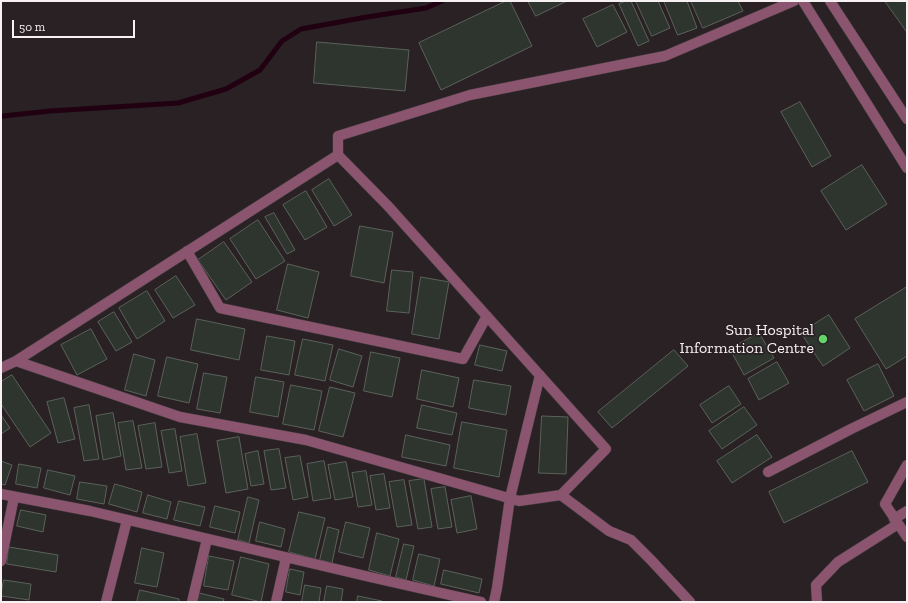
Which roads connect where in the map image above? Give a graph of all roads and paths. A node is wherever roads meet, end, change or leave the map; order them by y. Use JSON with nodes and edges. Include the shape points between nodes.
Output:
{"nodes":[{"id":1,"x":794,"y":1,"type":"edge"},
{"id":2,"x":803,"y":1,"type":"edge"},
{"id":3,"x":830,"y":1,"type":"edge"},
{"id":4,"x":907,"y":119,"type":"edge"},
{"id":5,"x":338,"y":155,"type":"junction"},
{"id":6,"x":907,"y":168,"type":"edge"},
{"id":7,"x":187,"y":251,"type":"junction"},
{"id":8,"x":487,"y":316,"type":"junction"},
{"id":9,"x":16,"y":361,"type":"junction"},
{"id":10,"x":1,"y":368,"type":"edge"},
{"id":11,"x":540,"y":375,"type":"junction"},
{"id":12,"x":907,"y":402,"type":"edge"},
{"id":13,"x":907,"y":466,"type":"edge"},
{"id":14,"x":768,"y":472,"type":"dead end"},
{"id":15,"x":1,"y":494,"type":"edge"},
{"id":16,"x":561,"y":495,"type":"junction"},
{"id":17,"x":14,"y":497,"type":"junction"},
{"id":18,"x":510,"y":498,"type":"junction"},
{"id":19,"x":907,"y":511,"type":"edge"},
{"id":20,"x":127,"y":520,"type":"junction"},
{"id":21,"x":896,"y":521,"type":"junction"},
{"id":22,"x":907,"y":537,"type":"edge"},
{"id":23,"x":207,"y":539,"type":"junction"},
{"id":24,"x":286,"y":558,"type":"junction"},
{"id":25,"x":1,"y":561,"type":"edge"},
{"id":26,"x":106,"y":602,"type":"edge"},
{"id":27,"x":192,"y":602,"type":"edge"},
{"id":28,"x":276,"y":602,"type":"edge"},
{"id":29,"x":481,"y":602,"type":"edge"},
{"id":30,"x":494,"y":602,"type":"edge"},
{"id":31,"x":690,"y":602,"type":"edge"},
{"id":32,"x":817,"y":602,"type":"edge"}],
"edges":[{"from":1,"to":5,"type":"street","via":[[666,56],[470,95],[338,136]]},
{"from":2,"to":6,"type":"street"},
{"from":3,"to":4,"type":"street"},
{"from":5,"to":7,"type":"street"},
{"from":5,"to":8,"type":"street","via":[[388,206]]},
{"from":7,"to":8,"type":"street","via":[[220,308],[463,359]]},
{"from":7,"to":9,"type":"street"},
{"from":8,"to":11,"type":"street"},
{"from":9,"to":10,"type":"street"},
{"from":9,"to":18,"type":"street","via":[[180,418],[306,440]]},
{"from":11,"to":16,"type":"street","via":[[606,449]]},
{"from":11,"to":18,"type":"street"},
{"from":12,"to":14,"type":"street"},
{"from":13,"to":21,"type":"street","via":[[885,504]]},
{"from":15,"to":17,"type":"street"},
{"from":16,"to":18,"type":"street","via":[[519,501]]},
{"from":16,"to":31,"type":"street","via":[[609,531],[631,540]]},
{"from":17,"to":20,"type":"street"},
{"from":17,"to":25,"type":"street"},
{"from":18,"to":30,"type":"street"},
{"from":19,"to":21,"type":"street"},
{"from":20,"to":23,"type":"street"},
{"from":20,"to":26,"type":"street"},
{"from":21,"to":22,"type":"street"},
{"from":21,"to":32,"type":"street","via":[[838,562],[816,585]]},
{"from":23,"to":24,"type":"street"},
{"from":23,"to":27,"type":"street"},
{"from":24,"to":28,"type":"street"},
{"from":24,"to":29,"type":"street"}]}
